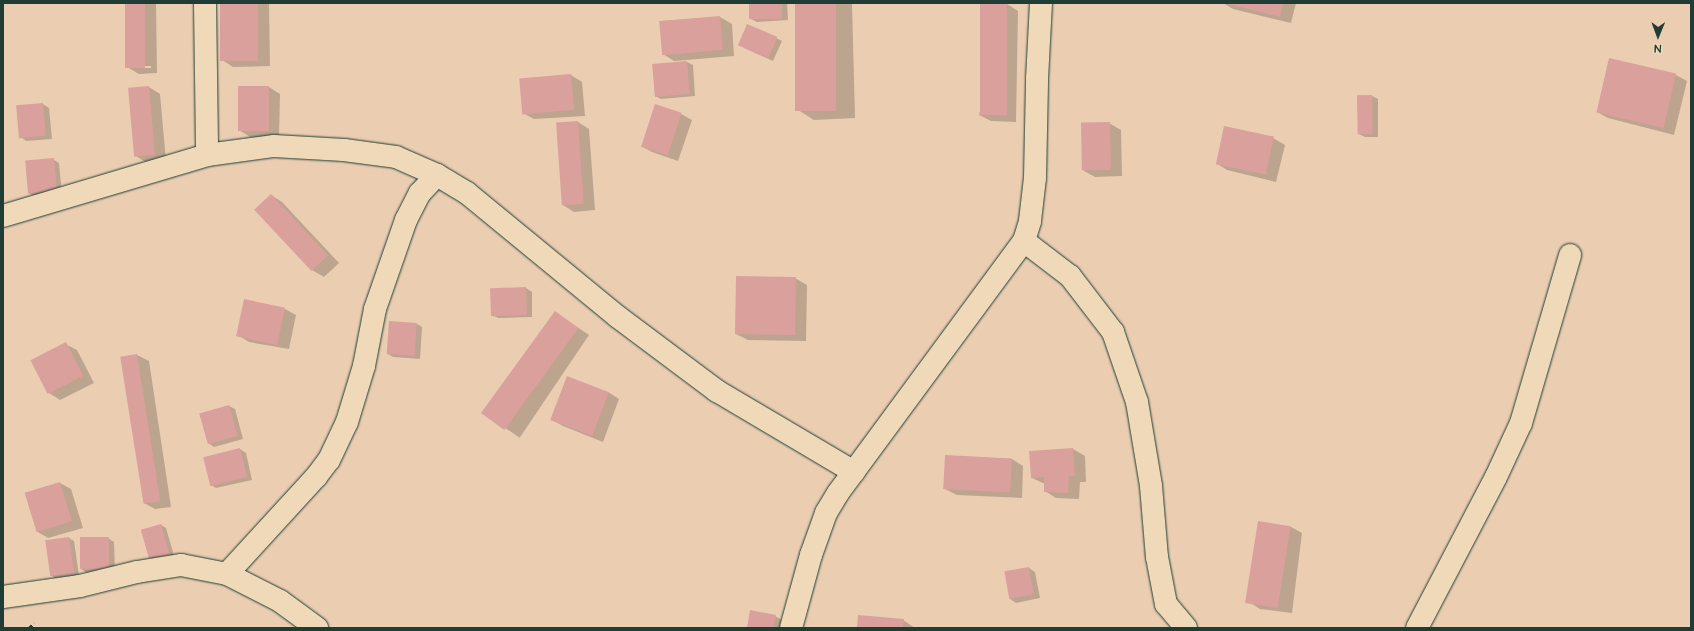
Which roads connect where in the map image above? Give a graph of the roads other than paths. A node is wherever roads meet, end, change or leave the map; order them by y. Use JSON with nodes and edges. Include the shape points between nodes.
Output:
{"nodes":[{"id":1,"x":205,"y":3,"type":"edge"},
{"id":2,"x":1040,"y":3,"type":"edge"},
{"id":3,"x":207,"y":155,"type":"junction"},
{"id":4,"x":437,"y":174,"type":"junction"},
{"id":5,"x":3,"y":216,"type":"edge"},
{"id":6,"x":1024,"y":241,"type":"junction"},
{"id":7,"x":1570,"y":255,"type":"dead end"},
{"id":8,"x":854,"y":472,"type":"junction"},
{"id":9,"x":226,"y":574,"type":"junction"},
{"id":10,"x":3,"y":597,"type":"edge"},
{"id":11,"x":317,"y":628,"type":"edge"},
{"id":12,"x":791,"y":628,"type":"edge"},
{"id":13,"x":1186,"y":628,"type":"edge"},
{"id":14,"x":1417,"y":628,"type":"edge"}],
"edges":[{"from":1,"to":3,"type":"street"},
{"from":2,"to":6,"type":"street","via":[[1035,178],[1030,221]]},
{"from":3,"to":4,"type":"street","via":[[274,146],[344,150],[396,157]]},
{"from":3,"to":5,"type":"street"},
{"from":4,"to":8,"type":"street","via":[[468,193],[618,317],[717,391]]},
{"from":4,"to":9,"type":"street","via":[[420,193],[406,220],[375,309],[364,366],[347,422],[329,460]]},
{"from":6,"to":8,"type":"street"},
{"from":6,"to":13,"type":"street","via":[[1070,276],[1113,332],[1137,402],[1151,486],[1157,557],[1166,604]]},
{"from":7,"to":14,"type":"street","via":[[1521,423],[1496,477]]},
{"from":8,"to":12,"type":"street","via":[[826,512]]},
{"from":9,"to":10,"type":"street","via":[[181,565],[137,572],[80,586]]},
{"from":9,"to":11,"type":"street","via":[[280,601]]}]}
